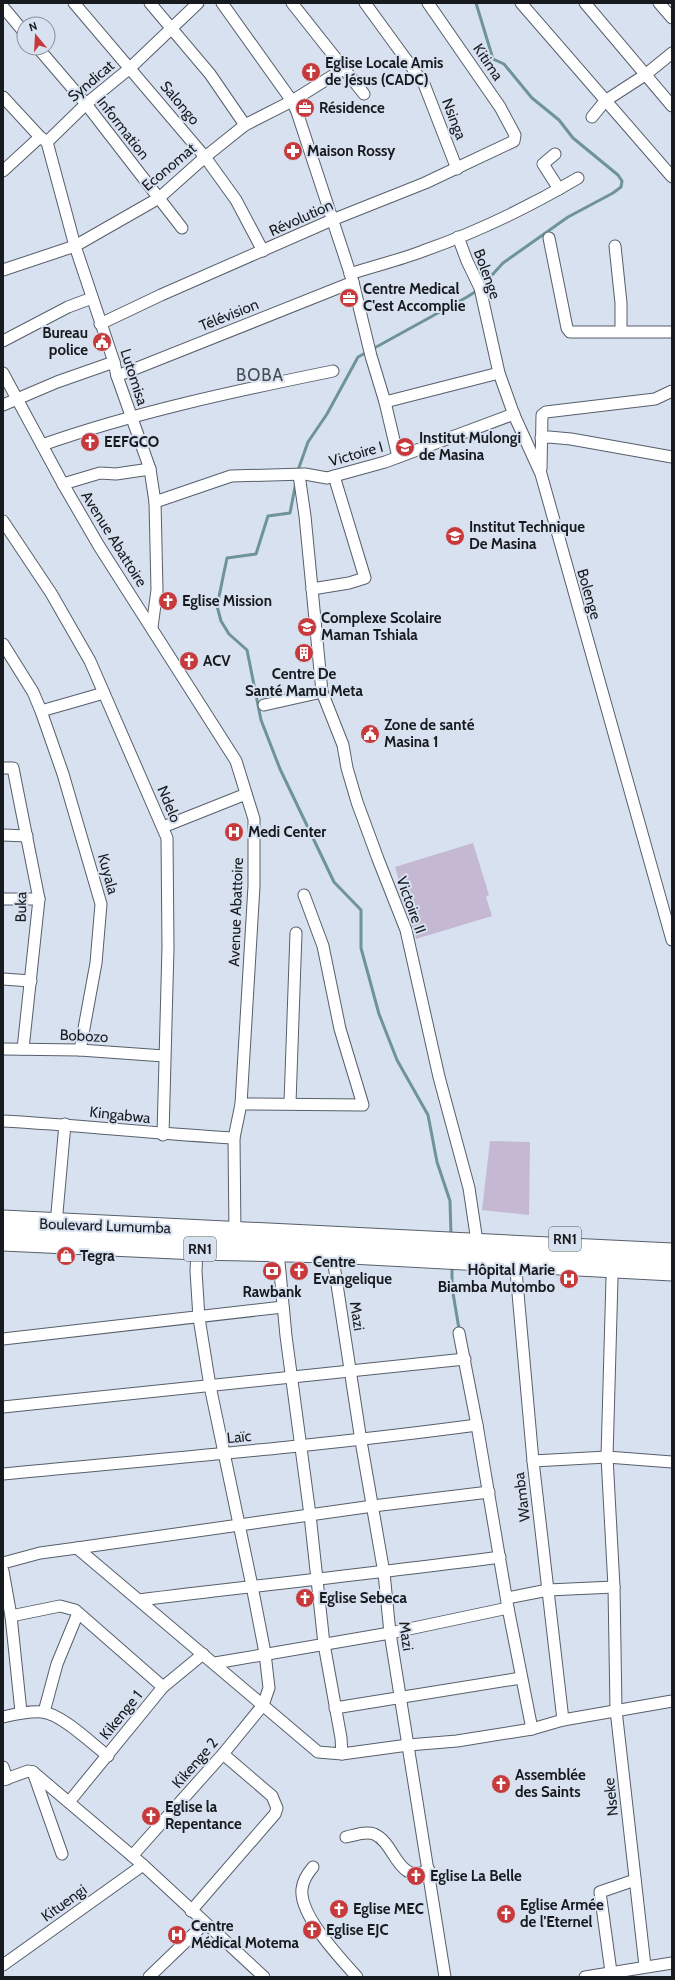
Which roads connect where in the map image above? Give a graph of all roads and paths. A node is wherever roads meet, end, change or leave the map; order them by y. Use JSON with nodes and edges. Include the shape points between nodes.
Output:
{"nodes":[{"id":1,"x":74,"y":3,"type":"edge"},
{"id":2,"x":150,"y":3,"type":"edge"},
{"id":3,"x":198,"y":3,"type":"edge"},
{"id":4,"x":222,"y":3,"type":"edge"},
{"id":5,"x":292,"y":3,"type":"edge"},
{"id":6,"x":366,"y":3,"type":"edge"},
{"id":7,"x":428,"y":3,"type":"edge"},
{"id":8,"x":521,"y":3,"type":"edge"},
{"id":9,"x":585,"y":3,"type":"edge"},
{"id":10,"x":659,"y":3,"type":"edge"},
{"id":11,"x":3,"y":8,"type":"edge"},
{"id":12,"x":672,"y":18,"type":"edge"},
{"id":13,"x":16,"y":23,"type":"edge"},
{"id":14,"x":171,"y":27,"type":"junction"},
{"id":15,"x":672,"y":53,"type":"edge"},
{"id":16,"x":45,"y":56,"type":"edge"},
{"id":17,"x":130,"y":68,"type":"junction"},
{"id":18,"x":344,"y":68,"type":"junction"},
{"id":19,"x":645,"y":75,"type":"junction"},
{"id":20,"x":364,"y":94,"type":"dead end"},
{"id":21,"x":3,"y":97,"type":"edge"},
{"id":22,"x":292,"y":101,"type":"junction"},
{"id":23,"x":605,"y":101,"type":"junction"},
{"id":24,"x":86,"y":104,"type":"junction"},
{"id":25,"x":672,"y":106,"type":"edge"},
{"id":26,"x":592,"y":117,"type":"dead end"},
{"id":27,"x":245,"y":125,"type":"junction"},
{"id":28,"x":44,"y":139,"type":"junction"},
{"id":29,"x":514,"y":141,"type":"joint"},
{"id":30,"x":554,"y":154,"type":"dead end"},
{"id":31,"x":205,"y":157,"type":"junction"},
{"id":32,"x":457,"y":168,"type":"junction"},
{"id":33,"x":3,"y":170,"type":"edge"},
{"id":34,"x":672,"y":177,"type":"edge"},
{"id":35,"x":578,"y":178,"type":"dead end"},
{"id":36,"x":559,"y":190,"type":"junction"},
{"id":37,"x":159,"y":198,"type":"junction"},
{"id":38,"x":332,"y":220,"type":"junction"},
{"id":39,"x":182,"y":228,"type":"dead end"},
{"id":40,"x":458,"y":237,"type":"junction"},
{"id":41,"x":549,"y":238,"type":"dead end"},
{"id":42,"x":75,"y":246,"type":"junction"},
{"id":43,"x":615,"y":246,"type":"dead end"},
{"id":44,"x":264,"y":251,"type":"junction"},
{"id":45,"x":3,"y":270,"type":"edge"},
{"id":46,"x":351,"y":278,"type":"junction"},
{"id":47,"x":92,"y":298,"type":"junction"},
{"id":48,"x":100,"y":324,"type":"junction"},
{"id":49,"x":621,"y":330,"type":"junction"},
{"id":50,"x":672,"y":332,"type":"edge"},
{"id":51,"x":3,"y":341,"type":"edge"},
{"id":52,"x":114,"y":362,"type":"junction"},
{"id":53,"x":333,"y":371,"type":"dead end"},
{"id":54,"x":3,"y":373,"type":"edge"},
{"id":55,"x":499,"y":373,"type":"junction"},
{"id":56,"x":117,"y":376,"type":"junction"},
{"id":57,"x":672,"y":391,"type":"edge"},
{"id":58,"x":17,"y":399,"type":"junction"},
{"id":59,"x":385,"y":402,"type":"junction"},
{"id":60,"x":3,"y":406,"type":"edge"},
{"id":61,"x":514,"y":414,"type":"junction"},
{"id":62,"x":131,"y":417,"type":"junction"},
{"id":63,"x":541,"y":438,"type":"junction"},
{"id":64,"x":42,"y":445,"type":"junction"},
{"id":65,"x":398,"y":457,"type":"junction"},
{"id":66,"x":672,"y":457,"type":"edge"},
{"id":67,"x":150,"y":469,"type":"junction"},
{"id":68,"x":541,"y":474,"type":"junction"},
{"id":69,"x":299,"y":475,"type":"junction"},
{"id":70,"x":334,"y":476,"type":"junction"},
{"id":71,"x":62,"y":484,"type":"junction"},
{"id":72,"x":155,"y":502,"type":"junction"},
{"id":73,"x":3,"y":521,"type":"edge"},
{"id":74,"x":312,"y":590,"type":"junction"},
{"id":75,"x":152,"y":627,"type":"junction"},
{"id":76,"x":3,"y":644,"type":"edge"},
{"id":77,"x":322,"y":692,"type":"junction"},
{"id":78,"x":104,"y":693,"type":"junction"},
{"id":79,"x":264,"y":705,"type":"dead end"},
{"id":80,"x":41,"y":711,"type":"junction"},
{"id":81,"x":8,"y":768,"type":"edge"},
{"id":82,"x":246,"y":794,"type":"junction"},
{"id":83,"x":163,"y":827,"type":"junction"},
{"id":84,"x":3,"y":835,"type":"edge"},
{"id":85,"x":27,"y":836,"type":"junction"},
{"id":86,"x":304,"y":894,"type":"dead end"},
{"id":87,"x":3,"y":899,"type":"edge"},
{"id":88,"x":39,"y":899,"type":"junction"},
{"id":89,"x":296,"y":933,"type":"dead end"},
{"id":90,"x":672,"y":940,"type":"edge"},
{"id":91,"x":3,"y":979,"type":"edge"},
{"id":92,"x":31,"y":981,"type":"junction"},
{"id":93,"x":3,"y":1049,"type":"edge"},
{"id":94,"x":23,"y":1049,"type":"junction"},
{"id":95,"x":80,"y":1050,"type":"junction"},
{"id":96,"x":164,"y":1056,"type":"junction"},
{"id":97,"x":290,"y":1103,"type":"junction"},
{"id":98,"x":241,"y":1104,"type":"junction"},
{"id":99,"x":3,"y":1121,"type":"edge"},
{"id":100,"x":65,"y":1124,"type":"junction"},
{"id":101,"x":163,"y":1135,"type":"junction"},
{"id":102,"x":234,"y":1138,"type":"junction"},
{"id":103,"x":3,"y":1221,"type":"edge"},
{"id":104,"x":56,"y":1224,"type":"junction"},
{"id":105,"x":3,"y":1240,"type":"edge"},
{"id":106,"x":235,"y":1241,"type":"junction"},
{"id":107,"x":672,"y":1246,"type":"edge"},
{"id":108,"x":450,"y":1248,"type":"junction"},
{"id":109,"x":197,"y":1249,"type":"junction"},
{"id":110,"x":398,"y":1249,"type":"junction"},
{"id":111,"x":278,"y":1251,"type":"junction"},
{"id":112,"x":332,"y":1252,"type":"junction"},
{"id":113,"x":672,"y":1254,"type":"edge"},
{"id":114,"x":672,"y":1270,"type":"edge"},
{"id":115,"x":516,"y":1271,"type":"junction"},
{"id":116,"x":612,"y":1278,"type":"junction"},
{"id":117,"x":672,"y":1281,"type":"edge"},
{"id":118,"x":283,"y":1307,"type":"junction"},
{"id":119,"x":199,"y":1318,"type":"junction"},
{"id":120,"x":458,"y":1333,"type":"dead end"},
{"id":121,"x":3,"y":1339,"type":"edge"},
{"id":122,"x":465,"y":1359,"type":"junction"},
{"id":123,"x":351,"y":1371,"type":"junction"},
{"id":124,"x":292,"y":1377,"type":"junction"},
{"id":125,"x":210,"y":1386,"type":"junction"},
{"id":126,"x":3,"y":1407,"type":"edge"},
{"id":127,"x":477,"y":1425,"type":"junction"},
{"id":128,"x":361,"y":1441,"type":"junction"},
{"id":129,"x":301,"y":1445,"type":"junction"},
{"id":130,"x":224,"y":1454,"type":"junction"},
{"id":131,"x":607,"y":1457,"type":"junction"},
{"id":132,"x":533,"y":1460,"type":"junction"},
{"id":133,"x":672,"y":1462,"type":"edge"},
{"id":134,"x":3,"y":1474,"type":"edge"},
{"id":135,"x":489,"y":1492,"type":"junction"},
{"id":136,"x":373,"y":1506,"type":"junction"},
{"id":137,"x":310,"y":1515,"type":"junction"},
{"id":138,"x":239,"y":1526,"type":"junction"},
{"id":139,"x":77,"y":1548,"type":"junction"},
{"id":140,"x":500,"y":1557,"type":"junction"},
{"id":141,"x":3,"y":1563,"type":"edge"},
{"id":142,"x":3,"y":1571,"type":"edge"},
{"id":143,"x":384,"y":1573,"type":"junction"},
{"id":144,"x":317,"y":1579,"type":"junction"},
{"id":145,"x":252,"y":1586,"type":"junction"},
{"id":146,"x":614,"y":1587,"type":"junction"},
{"id":147,"x":548,"y":1590,"type":"junction"},
{"id":148,"x":140,"y":1600,"type":"junction"},
{"id":149,"x":508,"y":1603,"type":"junction"},
{"id":150,"x":78,"y":1614,"type":"junction"},
{"id":151,"x":11,"y":1616,"type":"junction"},
{"id":152,"x":390,"y":1632,"type":"junction"},
{"id":153,"x":324,"y":1644,"type":"junction"},
{"id":154,"x":265,"y":1653,"type":"junction"},
{"id":155,"x":203,"y":1654,"type":"junction"},
{"id":156,"x":215,"y":1663,"type":"junction"},
{"id":157,"x":521,"y":1678,"type":"junction"},
{"id":158,"x":163,"y":1687,"type":"junction"},
{"id":159,"x":400,"y":1698,"type":"junction"},
{"id":160,"x":672,"y":1701,"type":"edge"},
{"id":161,"x":263,"y":1705,"type":"junction"},
{"id":162,"x":335,"y":1708,"type":"junction"},
{"id":163,"x":616,"y":1710,"type":"junction"},
{"id":164,"x":21,"y":1712,"type":"junction"},
{"id":165,"x":44,"y":1712,"type":"junction"},
{"id":166,"x":3,"y":1717,"type":"edge"},
{"id":167,"x":563,"y":1720,"type":"junction"},
{"id":168,"x":532,"y":1729,"type":"junction"},
{"id":169,"x":408,"y":1745,"type":"junction"},
{"id":170,"x":223,"y":1754,"type":"junction"},
{"id":171,"x":342,"y":1754,"type":"junction"},
{"id":172,"x":108,"y":1756,"type":"junction"},
{"id":173,"x":3,"y":1767,"type":"edge"},
{"id":174,"x":33,"y":1772,"type":"junction"},
{"id":175,"x":5,"y":1779,"type":"edge"},
{"id":176,"x":69,"y":1802,"type":"junction"},
{"id":177,"x":346,"y":1837,"type":"dead end"},
{"id":178,"x":62,"y":1854,"type":"dead end"},
{"id":179,"x":132,"y":1856,"type":"junction"},
{"id":180,"x":143,"y":1865,"type":"junction"},
{"id":181,"x":313,"y":1867,"type":"dead end"},
{"id":182,"x":429,"y":1870,"type":"junction"},
{"id":183,"x":635,"y":1880,"type":"junction"},
{"id":184,"x":191,"y":1911,"type":"junction"},
{"id":185,"x":205,"y":1923,"type":"junction"},
{"id":186,"x":672,"y":1963,"type":"edge"},
{"id":187,"x":3,"y":1965,"type":"edge"},
{"id":188,"x":645,"y":1966,"type":"junction"},
{"id":189,"x":611,"y":1972,"type":"junction"},
{"id":190,"x":149,"y":1977,"type":"edge"},
{"id":191,"x":264,"y":1977,"type":"edge"},
{"id":192,"x":357,"y":1977,"type":"edge"},
{"id":193,"x":445,"y":1977,"type":"edge"},
{"id":194,"x":586,"y":1977,"type":"edge"}],
"edges":[{"from":1,"to":17,"type":"street","name":"Salongo"},
{"from":2,"to":14,"type":"street"},
{"from":3,"to":14,"type":"street","name":"Syndicat"},
{"from":4,"to":22,"type":"street"},
{"from":5,"to":18,"type":"street"},
{"from":6,"to":32,"type":"street","name":"Nsinga","via":[[424,84]]},
{"from":7,"to":29,"type":"street","name":"Kitima","via":[[500,107],[515,134]]},
{"from":8,"to":23,"type":"street"},
{"from":9,"to":19,"type":"street"},
{"from":10,"to":12,"type":"street"},
{"from":11,"to":13,"type":"street"},
{"from":14,"to":17,"type":"street","name":"Syndicat"},
{"from":14,"to":27,"type":"street","via":[[210,74]]},
{"from":15,"to":19,"type":"street"},
{"from":16,"to":24,"type":"street","name":"Information"},
{"from":17,"to":24,"type":"street","name":"Syndicat"},
{"from":17,"to":31,"type":"street","name":"Salongo"},
{"from":18,"to":20,"type":"street"},
{"from":18,"to":22,"type":"street","name":"Economat"},
{"from":19,"to":23,"type":"street"},
{"from":19,"to":25,"type":"street"},
{"from":21,"to":28,"type":"street"},
{"from":22,"to":27,"type":"street","name":"Economat"},
{"from":22,"to":38,"type":"street"},
{"from":23,"to":26,"type":"street"},
{"from":23,"to":34,"type":"street"},
{"from":24,"to":28,"type":"street","name":"Syndicat"},
{"from":24,"to":37,"type":"street","name":"Information"},
{"from":27,"to":31,"type":"street","name":"Economat"},
{"from":28,"to":33,"type":"street","name":"Syndicat"},
{"from":28,"to":42,"type":"street","name":"Lutomisa"},
{"from":29,"to":32,"type":"street","name":"Révolution"},
{"from":30,"to":36,"type":"street","via":[[543,164]]},
{"from":31,"to":37,"type":"street","name":"Economat"},
{"from":31,"to":44,"type":"street","name":"Salongo","via":[[236,200]]},
{"from":32,"to":38,"type":"street","name":"Révolution"},
{"from":35,"to":36,"type":"street","name":"Télévision"},
{"from":36,"to":40,"type":"street","name":"Télévision","via":[[514,214]]},
{"from":37,"to":39,"type":"street","name":"Information"},
{"from":37,"to":42,"type":"street","name":"Economat"},
{"from":38,"to":44,"type":"street","name":"Révolution"},
{"from":38,"to":46,"type":"street"},
{"from":40,"to":46,"type":"street","name":"Télévision","via":[[422,252],[372,266]]},
{"from":40,"to":55,"type":"street","name":"Bolenge","via":[[480,288]]},
{"from":41,"to":49,"type":"street","via":[[567,328],[570,332]]},
{"from":42,"to":45,"type":"street","name":"Economat"},
{"from":42,"to":47,"type":"street","name":"Lutomisa"},
{"from":43,"to":49,"type":"street"},
{"from":44,"to":48,"type":"street","name":"Révolution"},
{"from":46,"to":56,"type":"street","name":"Télévision"},
{"from":46,"to":59,"type":"street"},
{"from":47,"to":48,"type":"street","name":"Lutomisa"},
{"from":47,"to":51,"type":"street","via":[[68,307]]},
{"from":48,"to":52,"type":"street","name":"Lutomisa"},
{"from":49,"to":50,"type":"street"},
{"from":52,"to":56,"type":"street","name":"Lutomisa"},
{"from":52,"to":58,"type":"street"},
{"from":53,"to":62,"type":"street"},
{"from":54,"to":58,"type":"street","name":"Avenue Abattoire"},
{"from":55,"to":59,"type":"street"},
{"from":55,"to":61,"type":"street","name":"Bolenge"},
{"from":56,"to":62,"type":"street","name":"Lutomisa"},
{"from":57,"to":63,"type":"street","via":[[655,399],[546,412],[542,415]]},
{"from":58,"to":60,"type":"street"},
{"from":58,"to":64,"type":"street","name":"Avenue Abattoire"},
{"from":59,"to":65,"type":"street"},
{"from":61,"to":65,"type":"street","name":"Victoire I"},
{"from":61,"to":68,"type":"street","name":"Bolenge"},
{"from":62,"to":64,"type":"street","via":[[83,430]]},
{"from":62,"to":67,"type":"street","name":"Lutomisa"},
{"from":63,"to":66,"type":"street","via":[[571,439]]},
{"from":63,"to":68,"type":"street"},
{"from":64,"to":71,"type":"street","name":"Avenue Abattoire"},
{"from":65,"to":70,"type":"street","name":"Victoire I"},
{"from":67,"to":71,"type":"street","via":[[116,474],[100,473]]},
{"from":67,"to":72,"type":"street","name":"Lutomisa"},
{"from":68,"to":90,"type":"street","name":"Bolenge"},
{"from":69,"to":70,"type":"street","name":"Victoire I","via":[[327,478]]},
{"from":69,"to":72,"type":"street","name":"Victoire I","via":[[231,476]]},
{"from":69,"to":74,"type":"street","name":"Victoire II"},
{"from":70,"to":74,"type":"street","via":[[365,578]]},
{"from":71,"to":75,"type":"street","name":"Avenue Abattoire"},
{"from":72,"to":75,"type":"street","name":"Lutomisa","via":[[157,590]]},
{"from":73,"to":78,"type":"street","name":"Ndelo","via":[[51,593],[90,661]]},
{"from":74,"to":77,"type":"street","name":"Victoire II"},
{"from":75,"to":82,"type":"street","name":"Avenue Abattoire","via":[[235,759]]},
{"from":76,"to":80,"type":"street","name":"Kuyala","via":[[33,692]]},
{"from":77,"to":79,"type":"street"},
{"from":77,"to":108,"type":"street","name":"Victoire II","via":[[340,737],[357,802],[406,930],[439,1076],[470,1188]]},
{"from":78,"to":80,"type":"street"},
{"from":78,"to":83,"type":"street","name":"Ndelo"},
{"from":80,"to":95,"type":"street","name":"Kuyala","via":[[63,774],[101,904],[96,963]]},
{"from":81,"to":85,"type":"street","name":"Buka"},
{"from":82,"to":83,"type":"street"},
{"from":82,"to":98,"type":"street","name":"Avenue Abattoire","via":[[254,819],[254,886]]},
{"from":83,"to":96,"type":"street","name":"Ndelo","via":[[167,838],[168,947]]},
{"from":84,"to":85,"type":"street"},
{"from":85,"to":88,"type":"street","name":"Buka"},
{"from":86,"to":97,"type":"street","via":[[323,946],[340,1029],[363,1105]]},
{"from":87,"to":88,"type":"street"},
{"from":88,"to":92,"type":"street","name":"Buka"},
{"from":89,"to":97,"type":"street"},
{"from":91,"to":92,"type":"street"},
{"from":92,"to":94,"type":"street","name":"Buka"},
{"from":93,"to":94,"type":"street","name":"Bobozo"},
{"from":94,"to":95,"type":"street","name":"Bobozo"},
{"from":95,"to":96,"type":"street","name":"Bobozo"},
{"from":96,"to":101,"type":"street","name":"Ndelo"},
{"from":97,"to":98,"type":"street"},
{"from":98,"to":102,"type":"street","name":"Avenue Abattoire"},
{"from":99,"to":100,"type":"street","name":"Kingabwa"},
{"from":100,"to":101,"type":"street","name":"Kingabwa"},
{"from":100,"to":104,"type":"street"},
{"from":101,"to":102,"type":"street","name":"Kingabwa"},
{"from":102,"to":106,"type":"street","name":"Avenue Abattoire"},
{"from":103,"to":104,"type":"highway","name":"Boulevard Lumumba","number":"RN1"},
{"from":104,"to":106,"type":"highway","name":"Boulevard Lumumba","number":"RN1"},
{"from":105,"to":109,"type":"highway","name":"Boulevard Lumumba","number":"RN1"},
{"from":106,"to":109,"type":"highway","name":"Boulevard Lumumba","number":"RN1"},
{"from":106,"to":110,"type":"highway","name":"Boulevard Lumumba","number":"RN1"},
{"from":106,"to":111,"type":"highway","name":"Boulevard Lumumba","number":"RN1"},
{"from":107,"to":108,"type":"highway","number":"RN1"},
{"from":108,"to":110,"type":"highway"},
{"from":108,"to":113,"type":"highway"},
{"from":108,"to":114,"type":"highway"},
{"from":108,"to":115,"type":"highway"},
{"from":109,"to":119,"type":"street"},
{"from":110,"to":112,"type":"highway","name":"Boulevard Lumumba","number":"RN1"},
{"from":111,"to":112,"type":"highway","name":"Boulevard Lumumba","number":"RN1"},
{"from":111,"to":118,"type":"street"},
{"from":112,"to":123,"type":"street","name":"Mazi"},
{"from":115,"to":116,"type":"highway"},
{"from":115,"to":132,"type":"street","name":"Wamba"},
{"from":116,"to":117,"type":"highway"},
{"from":116,"to":131,"type":"street"},
{"from":118,"to":119,"type":"street"},
{"from":118,"to":124,"type":"street"},
{"from":119,"to":121,"type":"street"},
{"from":119,"to":125,"type":"street"},
{"from":120,"to":122,"type":"street"},
{"from":122,"to":123,"type":"street"},
{"from":122,"to":127,"type":"street"},
{"from":123,"to":124,"type":"street"},
{"from":123,"to":128,"type":"street","name":"Mazi"},
{"from":124,"to":125,"type":"street"},
{"from":124,"to":129,"type":"street"},
{"from":125,"to":126,"type":"street"},
{"from":125,"to":130,"type":"street"},
{"from":127,"to":128,"type":"street","name":"Laïc"},
{"from":127,"to":135,"type":"street"},
{"from":128,"to":129,"type":"street","name":"Laïc"},
{"from":128,"to":136,"type":"street","name":"Mazi"},
{"from":129,"to":130,"type":"street","name":"Laïc"},
{"from":129,"to":137,"type":"street"},
{"from":130,"to":134,"type":"street","name":"Laïc"},
{"from":130,"to":138,"type":"street"},
{"from":131,"to":132,"type":"street"},
{"from":131,"to":133,"type":"street"},
{"from":131,"to":146,"type":"street"},
{"from":132,"to":147,"type":"street","name":"Wamba"},
{"from":135,"to":136,"type":"street"},
{"from":135,"to":140,"type":"street"},
{"from":136,"to":137,"type":"street"},
{"from":136,"to":143,"type":"street","name":"Mazi"},
{"from":137,"to":138,"type":"street"},
{"from":137,"to":144,"type":"street"},
{"from":138,"to":139,"type":"street"},
{"from":138,"to":145,"type":"street"},
{"from":139,"to":141,"type":"street","via":[[40,1553]]},
{"from":139,"to":148,"type":"street"},
{"from":140,"to":143,"type":"street"},
{"from":140,"to":149,"type":"street"},
{"from":142,"to":151,"type":"street"},
{"from":143,"to":144,"type":"street"},
{"from":143,"to":152,"type":"street","name":"Mazi"},
{"from":144,"to":145,"type":"street"},
{"from":144,"to":153,"type":"street"},
{"from":145,"to":148,"type":"street"},
{"from":145,"to":154,"type":"street"},
{"from":146,"to":147,"type":"street"},
{"from":146,"to":163,"type":"street"},
{"from":147,"to":149,"type":"street"},
{"from":147,"to":167,"type":"street","name":"Wamba"},
{"from":148,"to":155,"type":"street"},
{"from":149,"to":152,"type":"street"},
{"from":149,"to":157,"type":"street"},
{"from":150,"to":151,"type":"street","via":[[75,1610],[60,1606]]},
{"from":150,"to":158,"type":"street"},
{"from":150,"to":165,"type":"street","via":[[57,1664]]},
{"from":151,"to":164,"type":"street"},
{"from":152,"to":153,"type":"street"},
{"from":152,"to":159,"type":"street","name":"Mazi"},
{"from":153,"to":154,"type":"street"},
{"from":153,"to":162,"type":"street"},
{"from":154,"to":156,"type":"street"},
{"from":154,"to":161,"type":"street","via":[[269,1688]]},
{"from":155,"to":156,"type":"street"},
{"from":155,"to":158,"type":"street","name":"Kikenge 1"},
{"from":156,"to":161,"type":"street"},
{"from":157,"to":159,"type":"street"},
{"from":157,"to":168,"type":"street"},
{"from":158,"to":172,"type":"street","name":"Kikenge 1"},
{"from":159,"to":162,"type":"street"},
{"from":159,"to":169,"type":"street","name":"Mazi"},
{"from":160,"to":163,"type":"street"},
{"from":161,"to":170,"type":"street","name":"Kikenge 2"},
{"from":161,"to":171,"type":"street","via":[[318,1752]]},
{"from":162,"to":171,"type":"street"},
{"from":163,"to":167,"type":"street"},
{"from":163,"to":183,"type":"street","name":"Nseke"},
{"from":164,"to":165,"type":"street"},
{"from":164,"to":166,"type":"street"},
{"from":165,"to":172,"type":"street","via":[[57,1716]]},
{"from":167,"to":168,"type":"street"},
{"from":168,"to":169,"type":"street","via":[[457,1741]]},
{"from":169,"to":171,"type":"street"},
{"from":169,"to":182,"type":"street","name":"Mazi"},
{"from":170,"to":179,"type":"street","name":"Kikenge 2"},
{"from":170,"to":184,"type":"street","via":[[272,1796],[277,1808],[275,1814]]},
{"from":172,"to":176,"type":"street","name":"Kikenge 1"},
{"from":173,"to":175,"type":"street"},
{"from":174,"to":175,"type":"street","via":[[28,1771]]},
{"from":174,"to":176,"type":"street"},
{"from":174,"to":178,"type":"street"},
{"from":176,"to":179,"type":"street"},
{"from":177,"to":182,"type":"street","via":[[373,1834],[380,1838],[396,1860],[410,1873],[421,1874]]},
{"from":179,"to":180,"type":"street"},
{"from":180,"to":184,"type":"street"},
{"from":180,"to":187,"type":"street","name":"Kituengi"},
{"from":181,"to":192,"type":"street","via":[[306,1876],[302,1890],[309,1915],[328,1944]]},
{"from":182,"to":193,"type":"street","name":"Mazi"},
{"from":183,"to":188,"type":"street","name":"Nseke"},
{"from":183,"to":189,"type":"street","via":[[600,1892]]},
{"from":184,"to":185,"type":"street"},
{"from":185,"to":190,"type":"street"},
{"from":185,"to":191,"type":"street"},
{"from":186,"to":188,"type":"street"},
{"from":188,"to":189,"type":"street"},
{"from":189,"to":194,"type":"street"}]}
